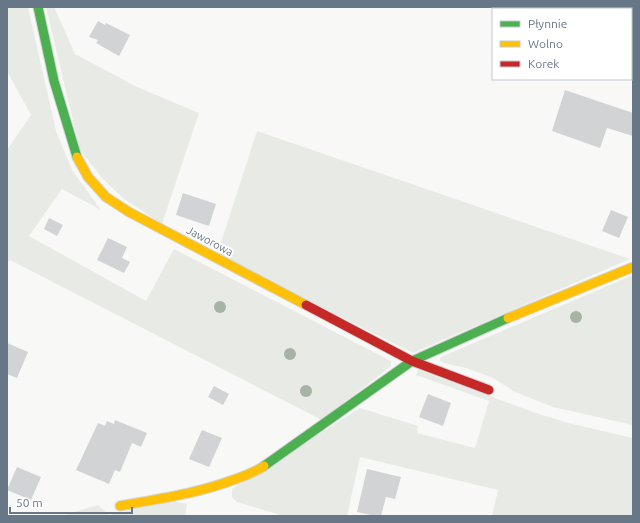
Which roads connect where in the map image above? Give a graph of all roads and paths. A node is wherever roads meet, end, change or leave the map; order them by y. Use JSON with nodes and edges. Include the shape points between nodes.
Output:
{"nodes":[{"id":1,"x":38,"y":7,"type":"edge"},
{"id":2,"x":633,"y":267,"type":"edge"},
{"id":3,"x":412,"y":362,"type":"junction"},
{"id":4,"x":489,"y":390,"type":"dead end"},
{"id":5,"x":120,"y":506,"type":"dead end"}],
"edges":[{"from":1,"to":3,"type":"street","name":"Jaworowa","via":[[54,81],[75,153],[88,177],[106,197],[129,212]]},
{"from":2,"to":3,"type":"street"},
{"from":3,"to":4,"type":"street","name":"Jaworowa"},
{"from":3,"to":5,"type":"street","via":[[258,470],[216,487]]}]}
